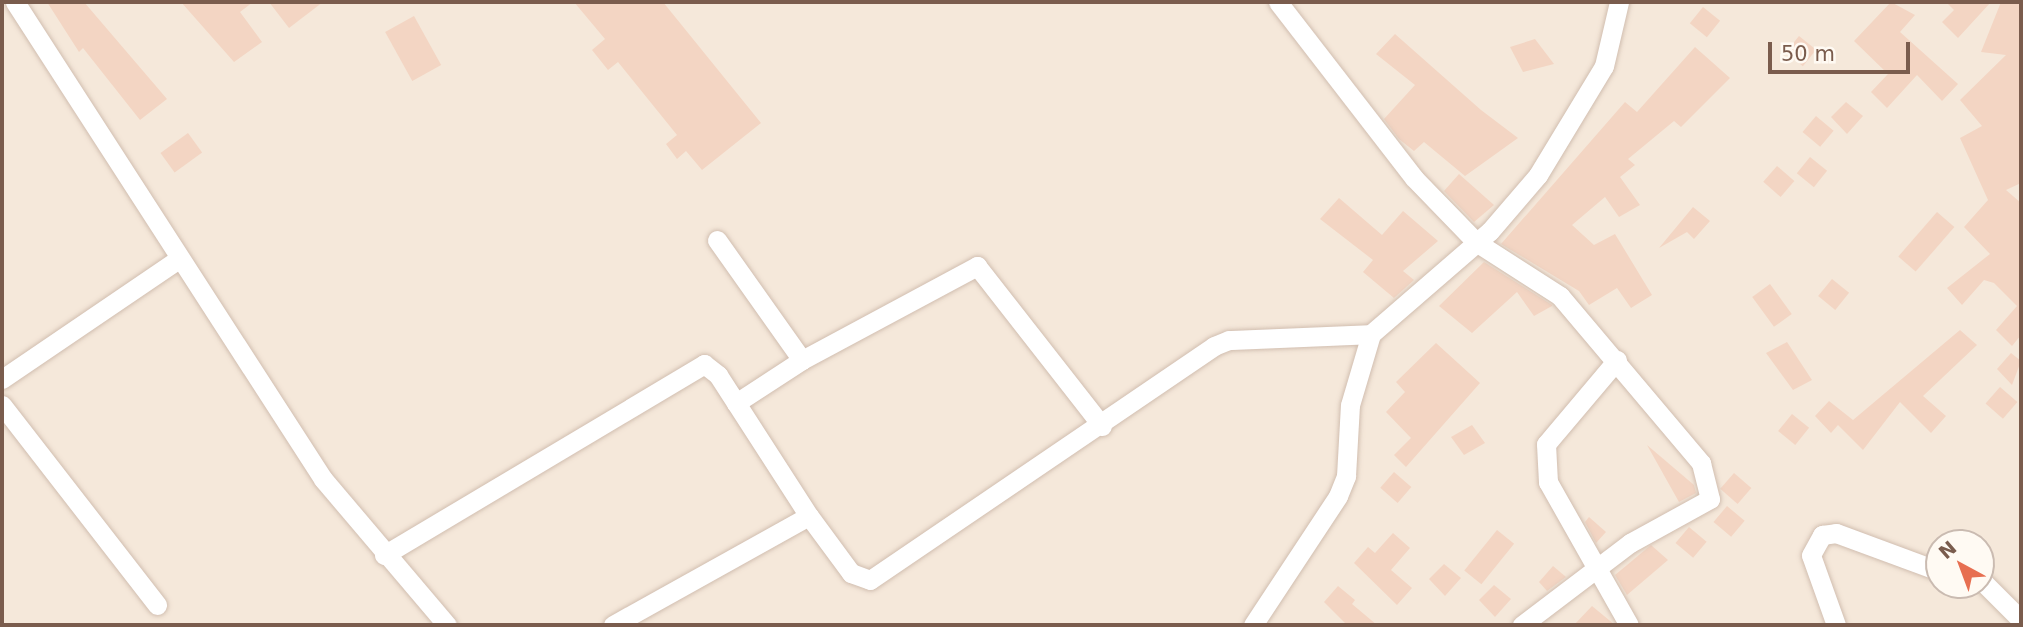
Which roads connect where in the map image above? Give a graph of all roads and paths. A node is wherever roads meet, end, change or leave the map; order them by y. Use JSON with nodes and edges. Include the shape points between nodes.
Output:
{"nodes":[{"id":1,"x":15,"y":2,"type":"edge"},
{"id":2,"x":1279,"y":2,"type":"edge"},
{"id":3,"x":1619,"y":2,"type":"edge"},
{"id":4,"x":718,"y":240,"type":"dead end"},
{"id":5,"x":1476,"y":242,"type":"junction"},
{"id":6,"x":177,"y":260,"type":"junction"},
{"id":7,"x":1371,"y":334,"type":"junction"},
{"id":8,"x":802,"y":360,"type":"junction"},
{"id":9,"x":1617,"y":360,"type":"junction"},
{"id":10,"x":2,"y":379,"type":"edge"},
{"id":11,"x":736,"y":403,"type":"junction"},
{"id":12,"x":2,"y":405,"type":"edge"},
{"id":13,"x":1102,"y":426,"type":"junction"},
{"id":14,"x":809,"y":516,"type":"junction"},
{"id":15,"x":384,"y":555,"type":"junction"},
{"id":16,"x":1925,"y":566,"type":"edge"},
{"id":17,"x":1594,"y":572,"type":"junction"},
{"id":18,"x":1995,"y":594,"type":"edge"},
{"id":19,"x":158,"y":604,"type":"dead end"},
{"id":20,"x":2021,"y":620,"type":"edge"},
{"id":21,"x":447,"y":625,"type":"edge"},
{"id":22,"x":613,"y":625,"type":"edge"},
{"id":23,"x":1252,"y":625,"type":"edge"},
{"id":24,"x":1522,"y":625,"type":"edge"},
{"id":25,"x":1629,"y":625,"type":"edge"},
{"id":26,"x":1836,"y":625,"type":"edge"}],
"edges":[{"from":1,"to":6,"type":"street"},
{"from":2,"to":5,"type":"street","via":[[1414,178]]},
{"from":3,"to":5,"type":"street","via":[[1604,66],[1538,175]]},
{"from":4,"to":8,"type":"street"},
{"from":5,"to":7,"type":"street"},
{"from":5,"to":9,"type":"street","via":[[1560,296]]},
{"from":6,"to":10,"type":"street"},
{"from":6,"to":15,"type":"street","via":[[323,478]]},
{"from":7,"to":13,"type":"street","via":[[1229,340]]},
{"from":7,"to":23,"type":"street","via":[[1350,405],[1346,476],[1338,496]]},
{"from":8,"to":11,"type":"street"},
{"from":8,"to":13,"type":"street","via":[[977,266]]},
{"from":9,"to":17,"type":"street","via":[[1546,444],[1548,482]]},
{"from":9,"to":17,"type":"street","via":[[1695,452],[1710,499],[1630,543]]},
{"from":11,"to":14,"type":"street"},
{"from":11,"to":15,"type":"street","via":[[712,368],[692,368]]},
{"from":12,"to":19,"type":"street"},
{"from":13,"to":14,"type":"street","via":[[870,580],[851,573]]},
{"from":14,"to":22,"type":"street"},
{"from":15,"to":21,"type":"street"},
{"from":16,"to":26,"type":"street","via":[[1836,533],[1822,535],[1811,555]]},
{"from":17,"to":24,"type":"street"},
{"from":17,"to":25,"type":"street"},
{"from":18,"to":20,"type":"street"}]}
